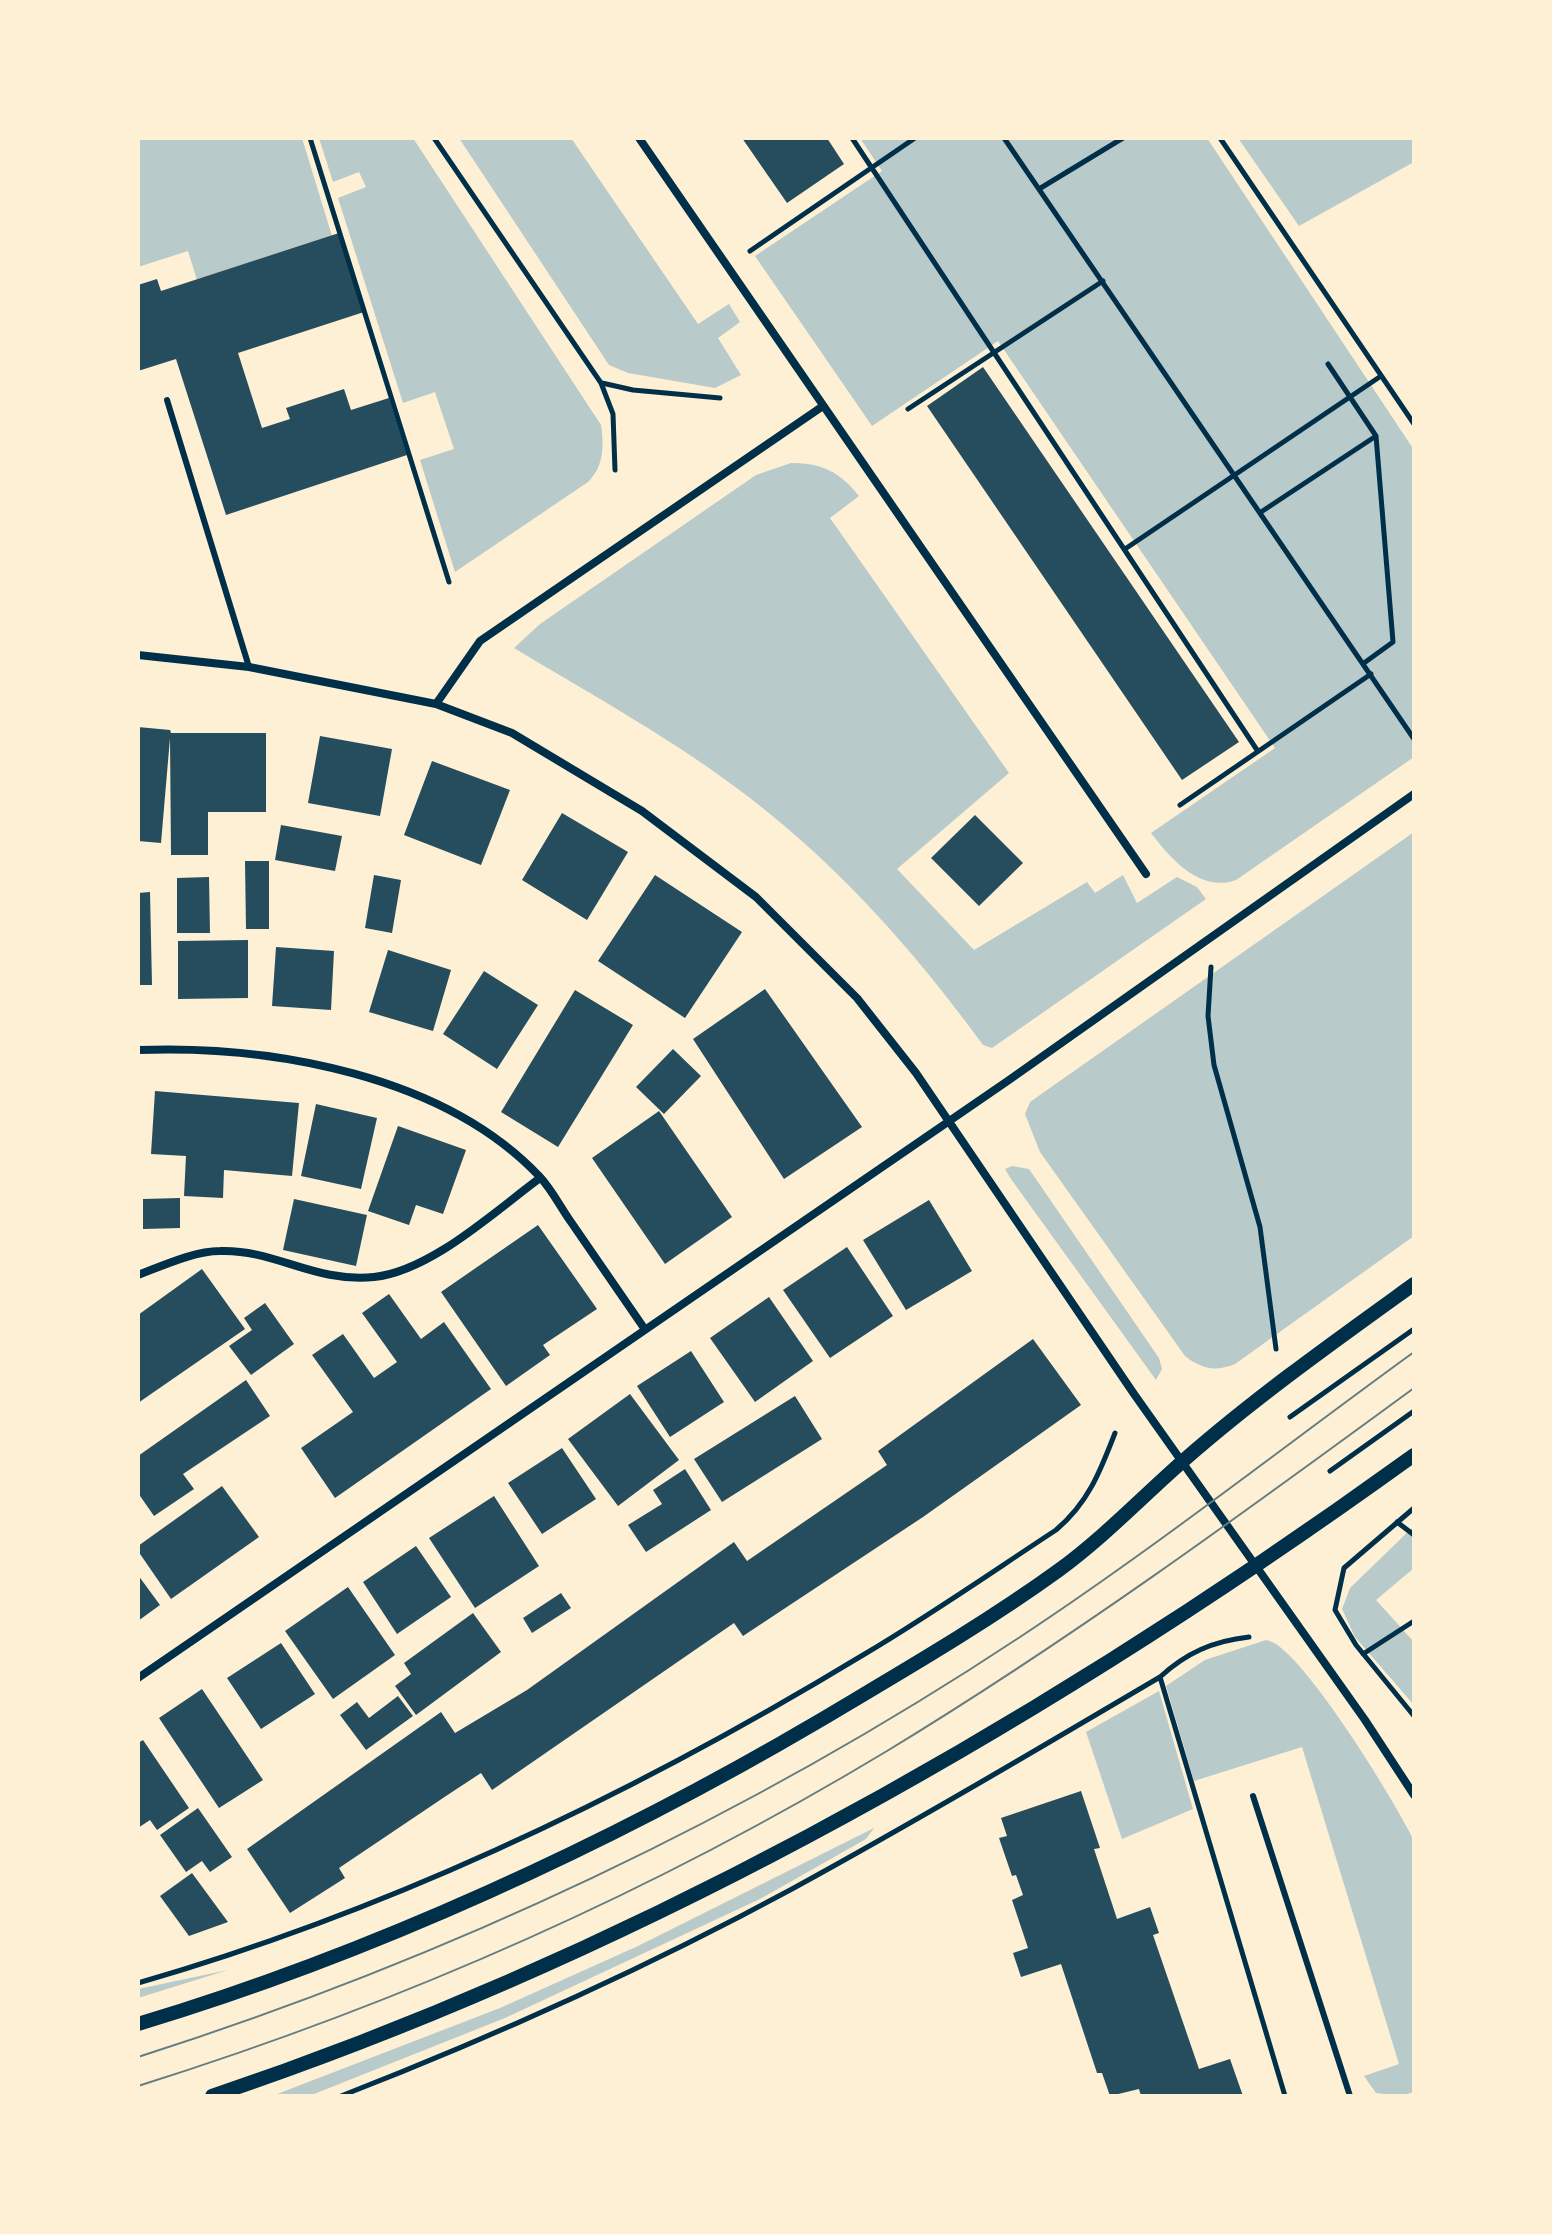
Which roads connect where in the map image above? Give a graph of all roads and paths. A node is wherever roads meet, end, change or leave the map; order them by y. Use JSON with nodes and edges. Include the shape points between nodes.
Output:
{"nodes":[{"id":1,"x":310,"y":138,"type":"edge"},
{"id":2,"x":434,"y":138,"type":"edge"},
{"id":3,"x":639,"y":138,"type":"edge"},
{"id":4,"x":852,"y":138,"type":"edge"},
{"id":5,"x":915,"y":138,"type":"edge"},
{"id":6,"x":1004,"y":138,"type":"edge"},
{"id":7,"x":1123,"y":138,"type":"edge"},
{"id":8,"x":1220,"y":138,"type":"edge"},
{"id":9,"x":873,"y":167,"type":"junction"},
{"id":10,"x":1039,"y":189,"type":"junction"},
{"id":11,"x":750,"y":251,"type":"dead end"},
{"id":12,"x":1103,"y":281,"type":"junction"},
{"id":13,"x":995,"y":352,"type":"junction"},
{"id":14,"x":1328,"y":364,"type":"dead end"},
{"id":15,"x":1381,"y":376,"type":"junction"},
{"id":16,"x":601,"y":383,"type":"junction"},
{"id":17,"x":1350,"y":397,"type":"junction"},
{"id":18,"x":720,"y":398,"type":"dead end"},
{"id":19,"x":167,"y":400,"type":"dead end"},
{"id":20,"x":823,"y":406,"type":"junction"},
{"id":21,"x":908,"y":409,"type":"dead end"},
{"id":22,"x":1414,"y":424,"type":"edge"},
{"id":23,"x":1376,"y":436,"type":"junction"},
{"id":24,"x":615,"y":470,"type":"dead end"},
{"id":25,"x":1235,"y":475,"type":"junction"},
{"id":26,"x":1261,"y":512,"type":"junction"},
{"id":27,"x":1125,"y":549,"type":"junction"},
{"id":28,"x":449,"y":582,"type":"dead end"},
{"id":29,"x":138,"y":655,"type":"edge"},
{"id":30,"x":1364,"y":663,"type":"junction"},
{"id":31,"x":249,"y":667,"type":"junction"},
{"id":32,"x":1371,"y":674,"type":"junction"},
{"id":33,"x":436,"y":704,"type":"junction"},
{"id":34,"x":1414,"y":739,"type":"edge"},
{"id":35,"x":1257,"y":750,"type":"junction"},
{"id":36,"x":1414,"y":794,"type":"edge"},
{"id":37,"x":1180,"y":805,"type":"dead end"},
{"id":38,"x":1146,"y":874,"type":"dead end"},
{"id":39,"x":1211,"y":966,"type":"dead end"},
{"id":40,"x":138,"y":1050,"type":"edge"},
{"id":41,"x":948,"y":1120,"type":"junction"},
{"id":42,"x":540,"y":1178,"type":"junction"},
{"id":43,"x":138,"y":1275,"type":"edge"},
{"id":44,"x":1414,"y":1284,"type":"edge"},
{"id":45,"x":644,"y":1328,"type":"junction"},
{"id":46,"x":1414,"y":1329,"type":"edge"},
{"id":47,"x":1276,"y":1352,"type":"dead end"},
{"id":48,"x":1414,"y":1411,"type":"edge"},
{"id":49,"x":1290,"y":1417,"type":"dead end"},
{"id":50,"x":1115,"y":1433,"type":"dead end"},
{"id":51,"x":1414,"y":1455,"type":"edge"},
{"id":52,"x":1182,"y":1462,"type":"junction"},
{"id":53,"x":1330,"y":1471,"type":"dead end"},
{"id":54,"x":1414,"y":1508,"type":"edge"},
{"id":55,"x":1397,"y":1522,"type":"junction"},
{"id":56,"x":1414,"y":1535,"type":"edge"},
{"id":57,"x":1258,"y":1567,"type":"junction"},
{"id":58,"x":1414,"y":1621,"type":"edge"},
{"id":59,"x":1249,"y":1637,"type":"dead end"},
{"id":60,"x":1363,"y":1654,"type":"junction"},
{"id":61,"x":138,"y":1678,"type":"edge"},
{"id":62,"x":1414,"y":1716,"type":"edge"},
{"id":63,"x":1414,"y":1795,"type":"edge"},
{"id":64,"x":1253,"y":1796,"type":"dead end"},
{"id":65,"x":138,"y":1983,"type":"edge"},
{"id":66,"x":138,"y":2024,"type":"edge"},
{"id":67,"x":212,"y":2096,"type":"edge"},
{"id":68,"x":1285,"y":2096,"type":"edge"},
{"id":69,"x":1350,"y":2096,"type":"edge"}],
"edges":[{"from":1,"to":28,"type":"path"},
{"from":2,"to":16,"type":"path"},
{"from":3,"to":20,"type":"street"},
{"from":4,"to":9,"type":"path"},
{"from":5,"to":9,"type":"path"},
{"from":6,"to":10,"type":"path"},
{"from":7,"to":10,"type":"path"},
{"from":8,"to":15,"type":"path"},
{"from":9,"to":11,"type":"path"},
{"from":9,"to":13,"type":"path"},
{"from":10,"to":12,"type":"path"},
{"from":12,"to":13,"type":"path"},
{"from":12,"to":25,"type":"path"},
{"from":13,"to":21,"type":"path"},
{"from":13,"to":27,"type":"path"},
{"from":14,"to":17,"type":"path"},
{"from":15,"to":17,"type":"path"},
{"from":15,"to":22,"type":"path"},
{"from":16,"to":18,"type":"path"},
{"from":16,"to":24,"type":"path","via":[[613,414]]},
{"from":17,"to":23,"type":"path"},
{"from":17,"to":25,"type":"path"},
{"from":19,"to":31,"type":"lane"},
{"from":20,"to":33,"type":"street","via":[[480,641]]},
{"from":20,"to":38,"type":"street"},
{"from":23,"to":26,"type":"path"},
{"from":23,"to":30,"type":"path","via":[[1393,642]]},
{"from":25,"to":26,"type":"path"},
{"from":25,"to":27,"type":"path"},
{"from":26,"to":30,"type":"path"},
{"from":27,"to":35,"type":"path"},
{"from":29,"to":31,"type":"street"},
{"from":30,"to":32,"type":"path"},
{"from":31,"to":33,"type":"street"},
{"from":32,"to":34,"type":"path"},
{"from":32,"to":35,"type":"path"},
{"from":33,"to":41,"type":"street","via":[[529,742],[642,811],[756,897],[857,998]]},
{"from":35,"to":37,"type":"path"},
{"from":36,"to":41,"type":"street"},
{"from":39,"to":47,"type":"path","via":[[1208,1016],[1214,1065],[1260,1227]]},
{"from":40,"to":42,"type":"street","via":[[179,1048],[329,1066],[424,1095],[492,1137]]},
{"from":41,"to":45,"type":"street"},
{"from":41,"to":52,"type":"street"},
{"from":42,"to":43,"type":"street","via":[[430,1257],[377,1277],[329,1277],[263,1255],[218,1250]]},
{"from":42,"to":45,"type":"street"},
{"from":44,"to":52,"type":"street","via":[[1269,1390]]},
{"from":45,"to":61,"type":"street"},
{"from":46,"to":49,"type":"path"},
{"from":48,"to":53,"type":"path"},
{"from":50,"to":65,"type":"path","via":[[1094,1488],[1056,1530],[800,1693],[597,1800],[381,1899]]},
{"from":51,"to":57,"type":"street"},
{"from":52,"to":57,"type":"street"},
{"from":52,"to":66,"type":"street","via":[[1095,1543],[981,1623],[665,1806],[403,1927]]},
{"from":54,"to":55,"type":"path"},
{"from":55,"to":56,"type":"path"},
{"from":55,"to":60,"type":"path","via":[[1344,1568],[1336,1593],[1335,1610]]},
{"from":57,"to":63,"type":"street"},
{"from":57,"to":67,"type":"street","via":[[958,1751],[722,1880],[429,2016]]},
{"from":58,"to":60,"type":"path"},
{"from":59,"to":68,"type":"path","via":[[1206,1646],[1160,1677]]},
{"from":60,"to":62,"type":"path"},
{"from":64,"to":69,"type":"lane"}]}
